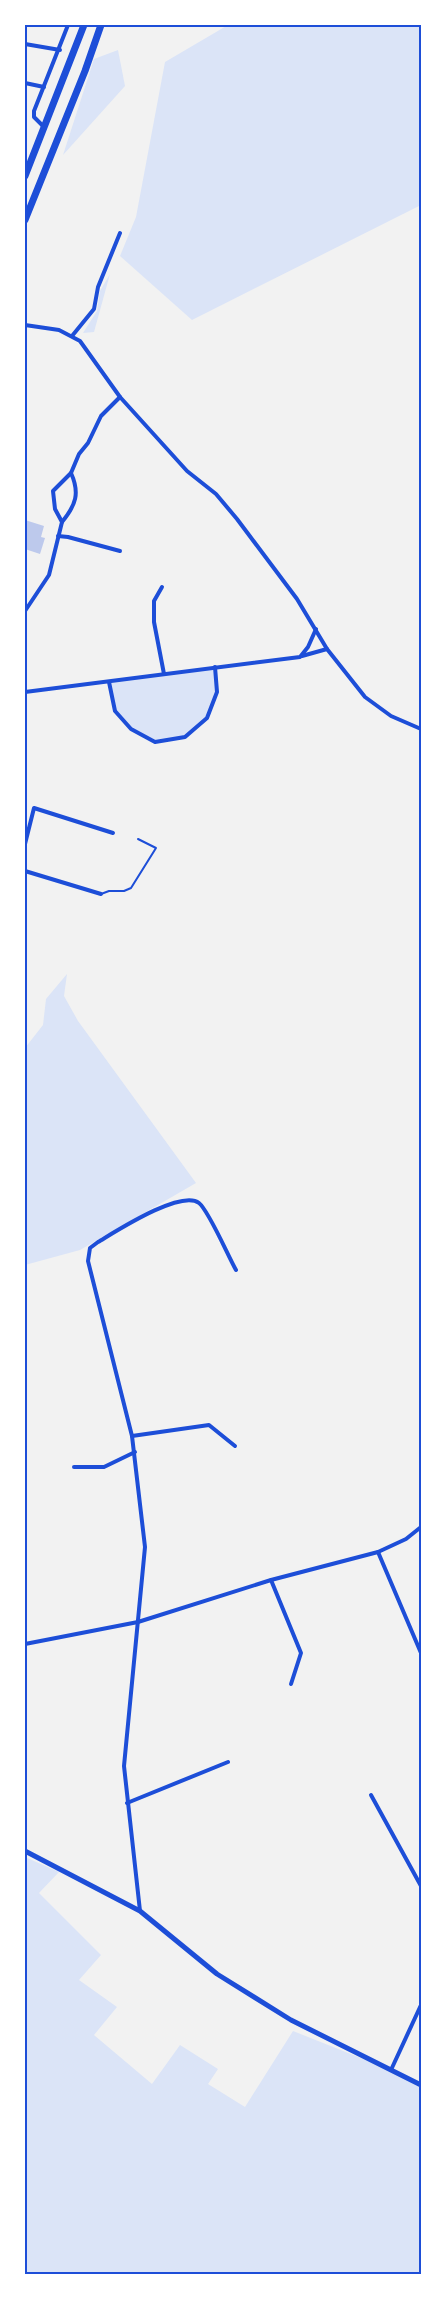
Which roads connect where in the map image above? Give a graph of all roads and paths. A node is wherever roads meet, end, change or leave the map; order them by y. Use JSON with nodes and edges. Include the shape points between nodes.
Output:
{"nodes":[{"id":1,"x":68,"y":25,"type":"edge"},
{"id":2,"x":84,"y":25,"type":"edge"},
{"id":3,"x":102,"y":25,"type":"edge"},
{"id":4,"x":25,"y":44,"type":"edge"},
{"id":5,"x":60,"y":50,"type":"junction"},
{"id":6,"x":25,"y":83,"type":"edge"},
{"id":7,"x":44,"y":87,"type":"junction"},
{"id":8,"x":44,"y":127,"type":"junction"},
{"id":9,"x":25,"y":176,"type":"edge"},
{"id":10,"x":25,"y":220,"type":"edge"},
{"id":11,"x":120,"y":233,"type":"dead end"},
{"id":12,"x":25,"y":325,"type":"edge"},
{"id":13,"x":72,"y":336,"type":"junction"},
{"id":14,"x":120,"y":397,"type":"junction"},
{"id":15,"x":71,"y":474,"type":"junction"},
{"id":16,"x":62,"y":522,"type":"junction"},
{"id":17,"x":58,"y":536,"type":"junction"},
{"id":18,"x":120,"y":551,"type":"dead end"},
{"id":19,"x":162,"y":587,"type":"dead end"},
{"id":20,"x":25,"y":611,"type":"edge"},
{"id":21,"x":316,"y":629,"type":"junction"},
{"id":22,"x":326,"y":648,"type":"junction"},
{"id":23,"x":300,"y":657,"type":"junction"},
{"id":24,"x":215,"y":667,"type":"junction"},
{"id":25,"x":164,"y":674,"type":"junction"},
{"id":26,"x":109,"y":682,"type":"junction"},
{"id":27,"x":25,"y":692,"type":"edge"},
{"id":28,"x":421,"y":729,"type":"edge"},
{"id":29,"x":113,"y":833,"type":"dead end"},
{"id":30,"x":138,"y":839,"type":"dead end"},
{"id":31,"x":25,"y":844,"type":"edge"},
{"id":32,"x":25,"y":871,"type":"edge"},
{"id":33,"x":101,"y":894,"type":"joint"},
{"id":34,"x":236,"y":1270,"type":"dead end"},
{"id":35,"x":132,"y":1436,"type":"junction"},
{"id":36,"x":236,"y":1446,"type":"dead end"},
{"id":37,"x":135,"y":1452,"type":"junction"},
{"id":38,"x":74,"y":1467,"type":"dead end"},
{"id":39,"x":421,"y":1527,"type":"edge"},
{"id":40,"x":378,"y":1552,"type":"junction"},
{"id":41,"x":271,"y":1580,"type":"junction"},
{"id":42,"x":138,"y":1622,"type":"junction"},
{"id":43,"x":25,"y":1644,"type":"edge"},
{"id":44,"x":421,"y":1653,"type":"edge"},
{"id":45,"x":291,"y":1684,"type":"dead end"},
{"id":46,"x":228,"y":1762,"type":"dead end"},
{"id":47,"x":371,"y":1795,"type":"dead end"},
{"id":48,"x":127,"y":1803,"type":"junction"},
{"id":49,"x":25,"y":1851,"type":"edge"},
{"id":50,"x":421,"y":1886,"type":"edge"},
{"id":51,"x":140,"y":1911,"type":"junction"},
{"id":52,"x":421,"y":2005,"type":"edge"},
{"id":53,"x":391,"y":2070,"type":"junction"},
{"id":54,"x":421,"y":2085,"type":"edge"}],
"edges":[{"from":1,"to":5,"type":"street"},
{"from":2,"to":8,"type":"highway"},
{"from":3,"to":10,"type":"highway"},
{"from":4,"to":5,"type":"street"},
{"from":5,"to":7,"type":"street"},
{"from":6,"to":7,"type":"street"},
{"from":7,"to":8,"type":"street","via":[[34,117]]},
{"from":8,"to":9,"type":"highway"},
{"from":11,"to":13,"type":"street","via":[[98,287],[94,309]]},
{"from":12,"to":13,"type":"street","via":[[59,330]]},
{"from":13,"to":14,"type":"street","via":[[80,341]]},
{"from":14,"to":15,"type":"street","via":[[101,416]]},
{"from":14,"to":21,"type":"street","via":[[187,471],[216,494]]},
{"from":15,"to":16,"type":"street","via":[[77,487],[75,501]]},
{"from":15,"to":16,"type":"street","via":[[53,491],[55,509]]},
{"from":16,"to":17,"type":"street"},
{"from":17,"to":18,"type":"street"},
{"from":17,"to":20,"type":"street","via":[[49,575]]},
{"from":19,"to":25,"type":"street","via":[[154,601],[154,622]]},
{"from":21,"to":22,"type":"street"},
{"from":21,"to":23,"type":"street"},
{"from":22,"to":23,"type":"street"},
{"from":22,"to":28,"type":"street","via":[[365,697],[391,716]]},
{"from":23,"to":24,"type":"street"},
{"from":24,"to":25,"type":"street"},
{"from":24,"to":26,"type":"street","via":[[217,692],[207,718],[185,737],[155,742],[131,729],[115,711]]},
{"from":25,"to":26,"type":"street"},
{"from":26,"to":27,"type":"street"},
{"from":29,"to":31,"type":"street","via":[[34,808]]},
{"from":30,"to":33,"type":"lane","via":[[156,848],[131,888]]},
{"from":32,"to":33,"type":"street"},
{"from":34,"to":35,"type":"street","via":[[204,1209],[195,1201],[166,1205],[90,1248],[88,1261]]},
{"from":35,"to":36,"type":"street","via":[[209,1425]]},
{"from":35,"to":37,"type":"street"},
{"from":37,"to":38,"type":"street","via":[[104,1467]]},
{"from":37,"to":42,"type":"street","via":[[146,1548]]},
{"from":39,"to":40,"type":"street","via":[[406,1539]]},
{"from":40,"to":41,"type":"street"},
{"from":40,"to":44,"type":"street"},
{"from":41,"to":42,"type":"street"},
{"from":41,"to":45,"type":"street","via":[[302,1653]]},
{"from":42,"to":43,"type":"street"},
{"from":42,"to":48,"type":"street","via":[[124,1766]]},
{"from":46,"to":48,"type":"street"},
{"from":47,"to":50,"type":"street"},
{"from":48,"to":51,"type":"street"},
{"from":49,"to":51,"type":"street"},
{"from":51,"to":53,"type":"street","via":[[217,1974],[291,2020]]},
{"from":52,"to":53,"type":"street"},
{"from":53,"to":54,"type":"street"}]}
